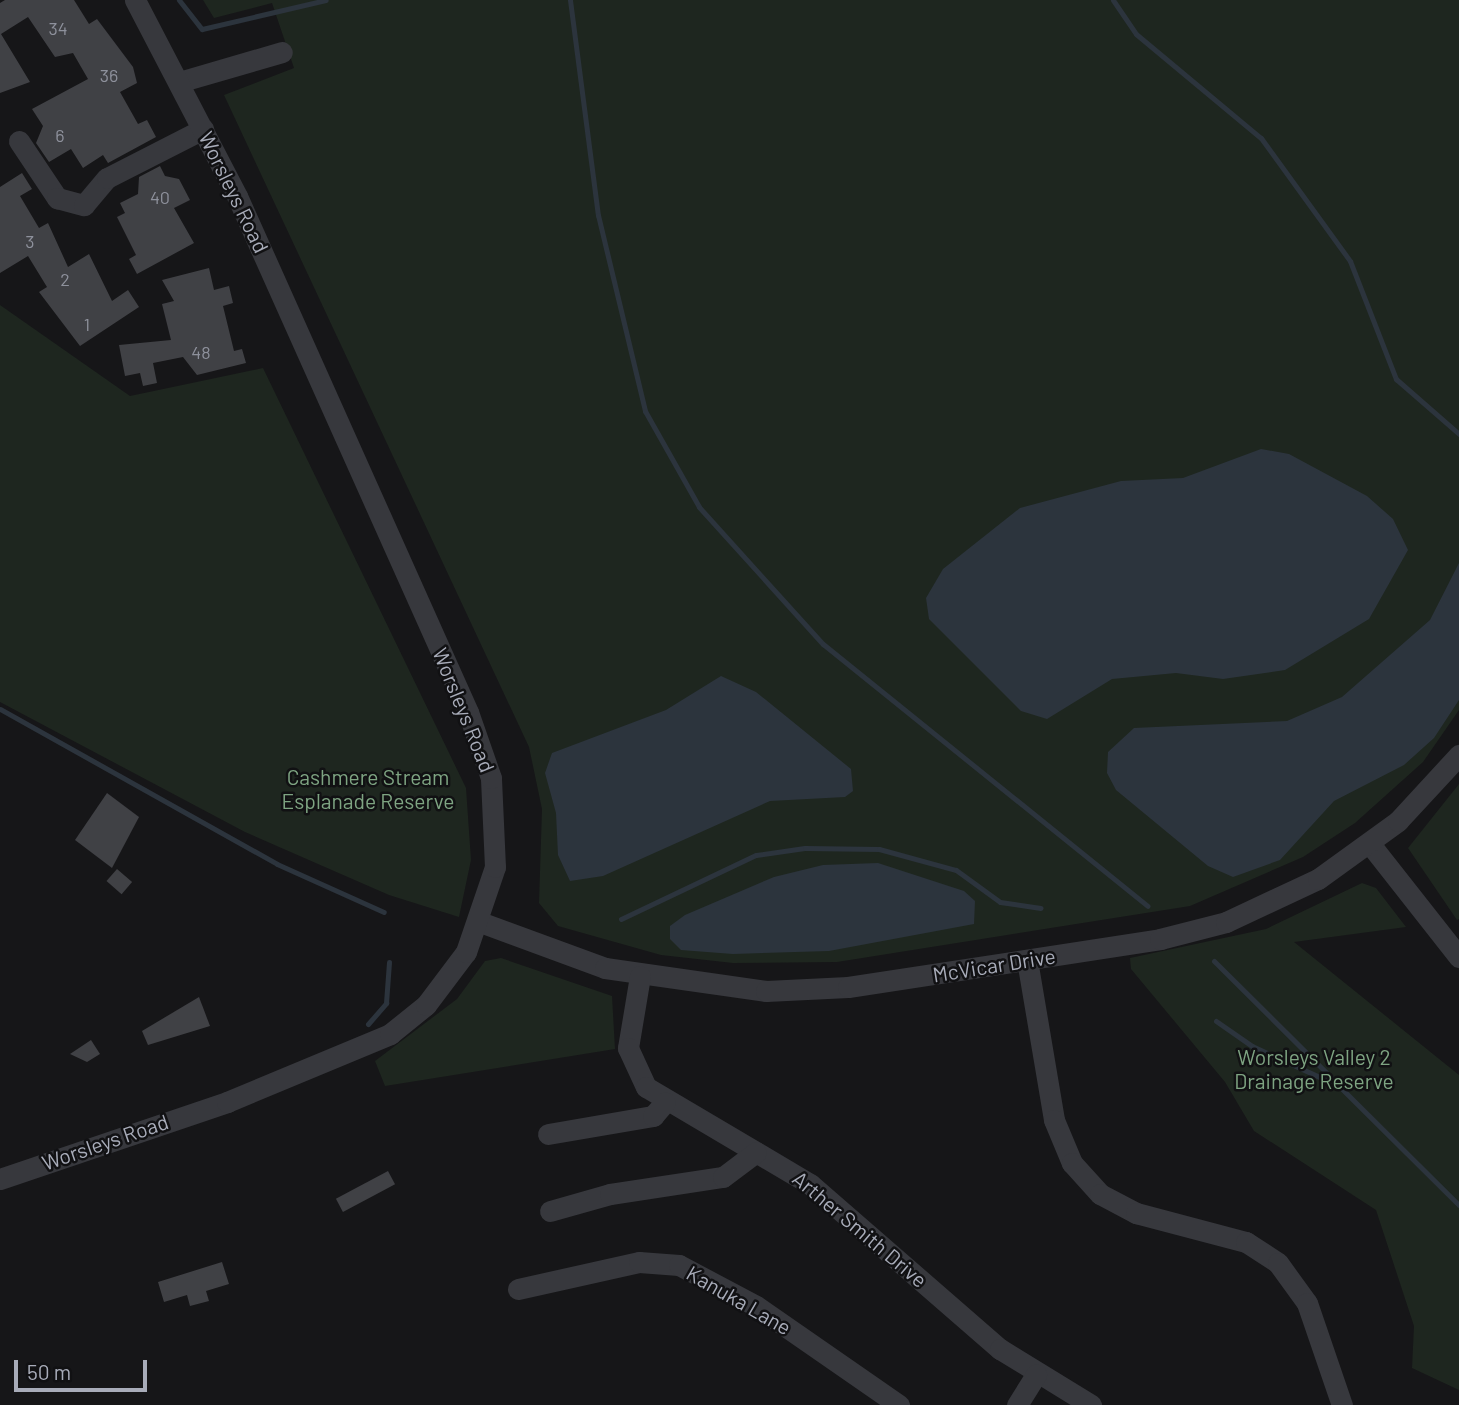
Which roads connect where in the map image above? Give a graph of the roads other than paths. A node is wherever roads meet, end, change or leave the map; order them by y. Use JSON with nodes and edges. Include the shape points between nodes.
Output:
{"nodes":[{"id":1,"x":135,"y":0,"type":"edge"},
{"id":2,"x":282,"y":52,"type":"dead end"},
{"id":3,"x":179,"y":82,"type":"junction"},
{"id":4,"x":204,"y":129,"type":"junction"},
{"id":5,"x":19,"y":141,"type":"dead end"},
{"id":6,"x":1459,"y":755,"type":"edge"},
{"id":7,"x":1370,"y":844,"type":"junction"},
{"id":8,"x":480,"y":922,"type":"junction"},
{"id":9,"x":1459,"y":957,"type":"edge"},
{"id":10,"x":1027,"y":960,"type":"junction"},
{"id":11,"x":640,"y":976,"type":"junction"},
{"id":12,"x":665,"y":1102,"type":"junction"},
{"id":13,"x":548,"y":1134,"type":"dead end"},
{"id":14,"x":757,"y":1152,"type":"junction"},
{"id":15,"x":0,"y":1179,"type":"edge"},
{"id":16,"x":550,"y":1211,"type":"dead end"},
{"id":17,"x":518,"y":1289,"type":"dead end"},
{"id":18,"x":1036,"y":1374,"type":"junction"},
{"id":19,"x":899,"y":1405,"type":"edge"},
{"id":20,"x":1017,"y":1405,"type":"edge"},
{"id":21,"x":1091,"y":1405,"type":"edge"},
{"id":22,"x":1342,"y":1405,"type":"edge"}],
"edges":[{"from":1,"to":3,"type":"street","name":"Worsleys Road"},
{"from":2,"to":3,"type":"street"},
{"from":3,"to":4,"type":"street","name":"Worsleys Road"},
{"from":4,"to":5,"type":"street","via":[[107,178],[84,205],[57,198]]},
{"from":4,"to":8,"type":"street","name":"Worsleys Road","via":[[358,460],[484,753],[498,838]]},
{"from":6,"to":7,"type":"street","name":"McVicar Drive"},
{"from":7,"to":9,"type":"street"},
{"from":7,"to":10,"type":"street","name":"McVicar Drive","via":[[1288,895],[1226,922]]},
{"from":8,"to":11,"type":"street","name":"McVicar Drive"},
{"from":8,"to":15,"type":"street","name":"Worsleys Road","via":[[426,1005],[375,1042],[227,1102]]},
{"from":10,"to":11,"type":"street","name":"McVicar Drive","via":[[804,990],[718,988]]},
{"from":10,"to":22,"type":"street","via":[[1054,1120],[1072,1163],[1100,1194],[1126,1209],[1246,1242],[1278,1263],[1307,1303]]},
{"from":11,"to":12,"type":"street","name":"Arther Smith Drive","via":[[628,1055],[636,1076]]},
{"from":12,"to":13,"type":"street","via":[[653,1116]]},
{"from":12,"to":14,"type":"street","name":"Arther Smith Drive"},
{"from":14,"to":16,"type":"street","via":[[723,1177],[610,1194]]},
{"from":14,"to":18,"type":"street","name":"Arther Smith Drive","via":[[810,1184]]},
{"from":17,"to":19,"type":"street","name":"Kanuka Lane","via":[[639,1262],[679,1265],[756,1306]]},
{"from":18,"to":20,"type":"street"},
{"from":18,"to":21,"type":"street","name":"Arther Smith Drive"}]}
